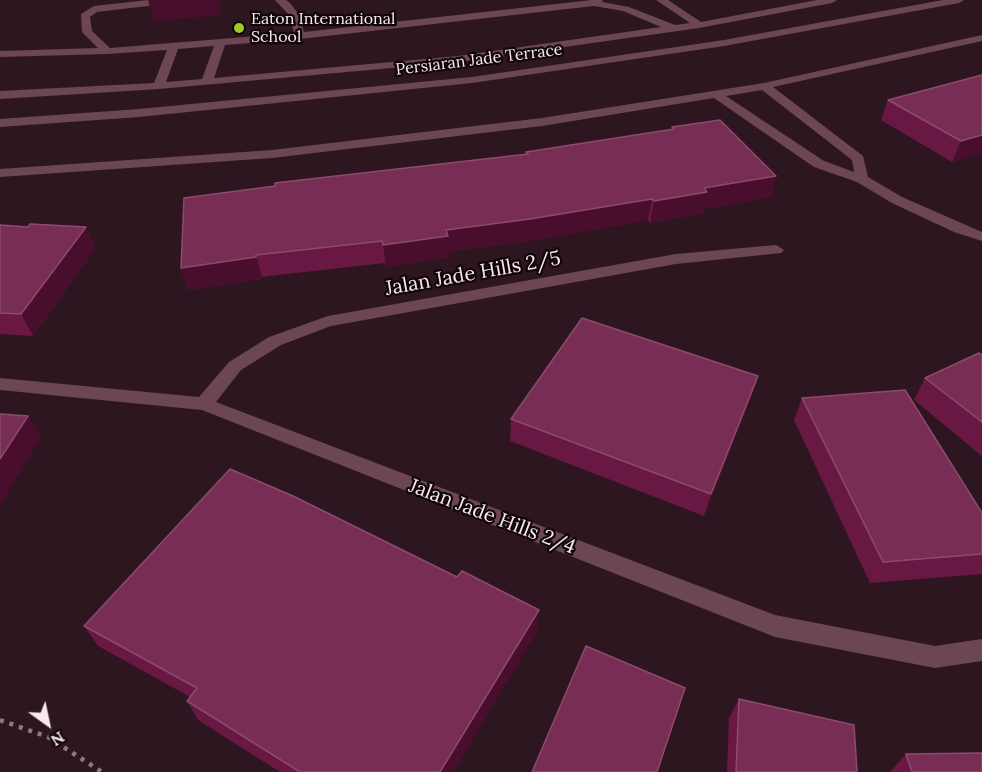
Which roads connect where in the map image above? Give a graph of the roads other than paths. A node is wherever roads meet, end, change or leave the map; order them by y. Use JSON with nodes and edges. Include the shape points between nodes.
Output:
{"nodes":[{"id":1,"x":280,"y":0,"type":"edge"},
{"id":2,"x":661,"y":0,"type":"edge"},
{"id":3,"x":832,"y":0,"type":"edge"},
{"id":4,"x":959,"y":0,"type":"edge"},
{"id":5,"x":156,"y":2,"type":"dead end"},
{"id":6,"x":596,"y":2,"type":"edge"},
{"id":7,"x":699,"y":25,"type":"junction"},
{"id":8,"x":673,"y":28,"type":"junction"},
{"id":9,"x":300,"y":36,"type":"junction"},
{"id":10,"x":982,"y":38,"type":"edge"},
{"id":11,"x":220,"y":43,"type":"junction"},
{"id":12,"x":173,"y":47,"type":"junction"},
{"id":13,"x":107,"y":51,"type":"junction"},
{"id":14,"x":0,"y":54,"type":"edge"},
{"id":15,"x":207,"y":81,"type":"junction"},
{"id":16,"x":159,"y":86,"type":"junction"},
{"id":17,"x":764,"y":86,"type":"junction"},
{"id":18,"x":716,"y":94,"type":"junction"},
{"id":19,"x":0,"y":95,"type":"edge"},
{"id":20,"x":0,"y":123,"type":"edge"},
{"id":21,"x":0,"y":173,"type":"edge"},
{"id":22,"x":862,"y":180,"type":"junction"},
{"id":23,"x":982,"y":237,"type":"edge"},
{"id":24,"x":777,"y":250,"type":"dead end"},
{"id":25,"x":0,"y":384,"type":"edge"},
{"id":26,"x":204,"y":404,"type":"junction"},
{"id":27,"x":982,"y":650,"type":"edge"}],
"edges":[{"from":1,"to":9,"type":"street","via":[[294,15]]},
{"from":2,"to":7,"type":"street"},
{"from":3,"to":7,"type":"street","name":"Persiaran Jade Terrace"},
{"from":4,"to":20,"type":"street","name":"Persiaran Jade Terrace","via":[[724,43],[472,80]]},
{"from":5,"to":13,"type":"street","via":[[94,9],[85,16],[87,32]]},
{"from":6,"to":8,"type":"street"},
{"from":6,"to":9,"type":"street"},
{"from":7,"to":8,"type":"street","name":"Persiaran Jade Terrace"},
{"from":8,"to":15,"type":"street","name":"Persiaran Jade Terrace","via":[[458,59]]},
{"from":9,"to":11,"type":"street"},
{"from":10,"to":17,"type":"street"},
{"from":11,"to":12,"type":"street"},
{"from":11,"to":15,"type":"street"},
{"from":12,"to":13,"type":"street"},
{"from":12,"to":16,"type":"street"},
{"from":13,"to":14,"type":"street"},
{"from":15,"to":16,"type":"street","name":"Persiaran Jade Terrace"},
{"from":16,"to":19,"type":"street","name":"Persiaran Jade Terrace"},
{"from":17,"to":18,"type":"street"},
{"from":17,"to":22,"type":"street","via":[[858,159]]},
{"from":18,"to":21,"type":"street","via":[[542,122],[272,154]]},
{"from":18,"to":22,"type":"street","via":[[819,164]]},
{"from":22,"to":23,"type":"street","via":[[897,200]]},
{"from":24,"to":26,"type":"street","name":"Jalan Jade Hills 2/5","via":[[676,259],[328,321],[274,341],[235,366]]},
{"from":25,"to":26,"type":"street","name":"Jalan Jade Hills 2/4"},
{"from":26,"to":27,"type":"street","name":"Jalan Jade Hills 2/4","via":[[775,627],[935,657]]}]}
